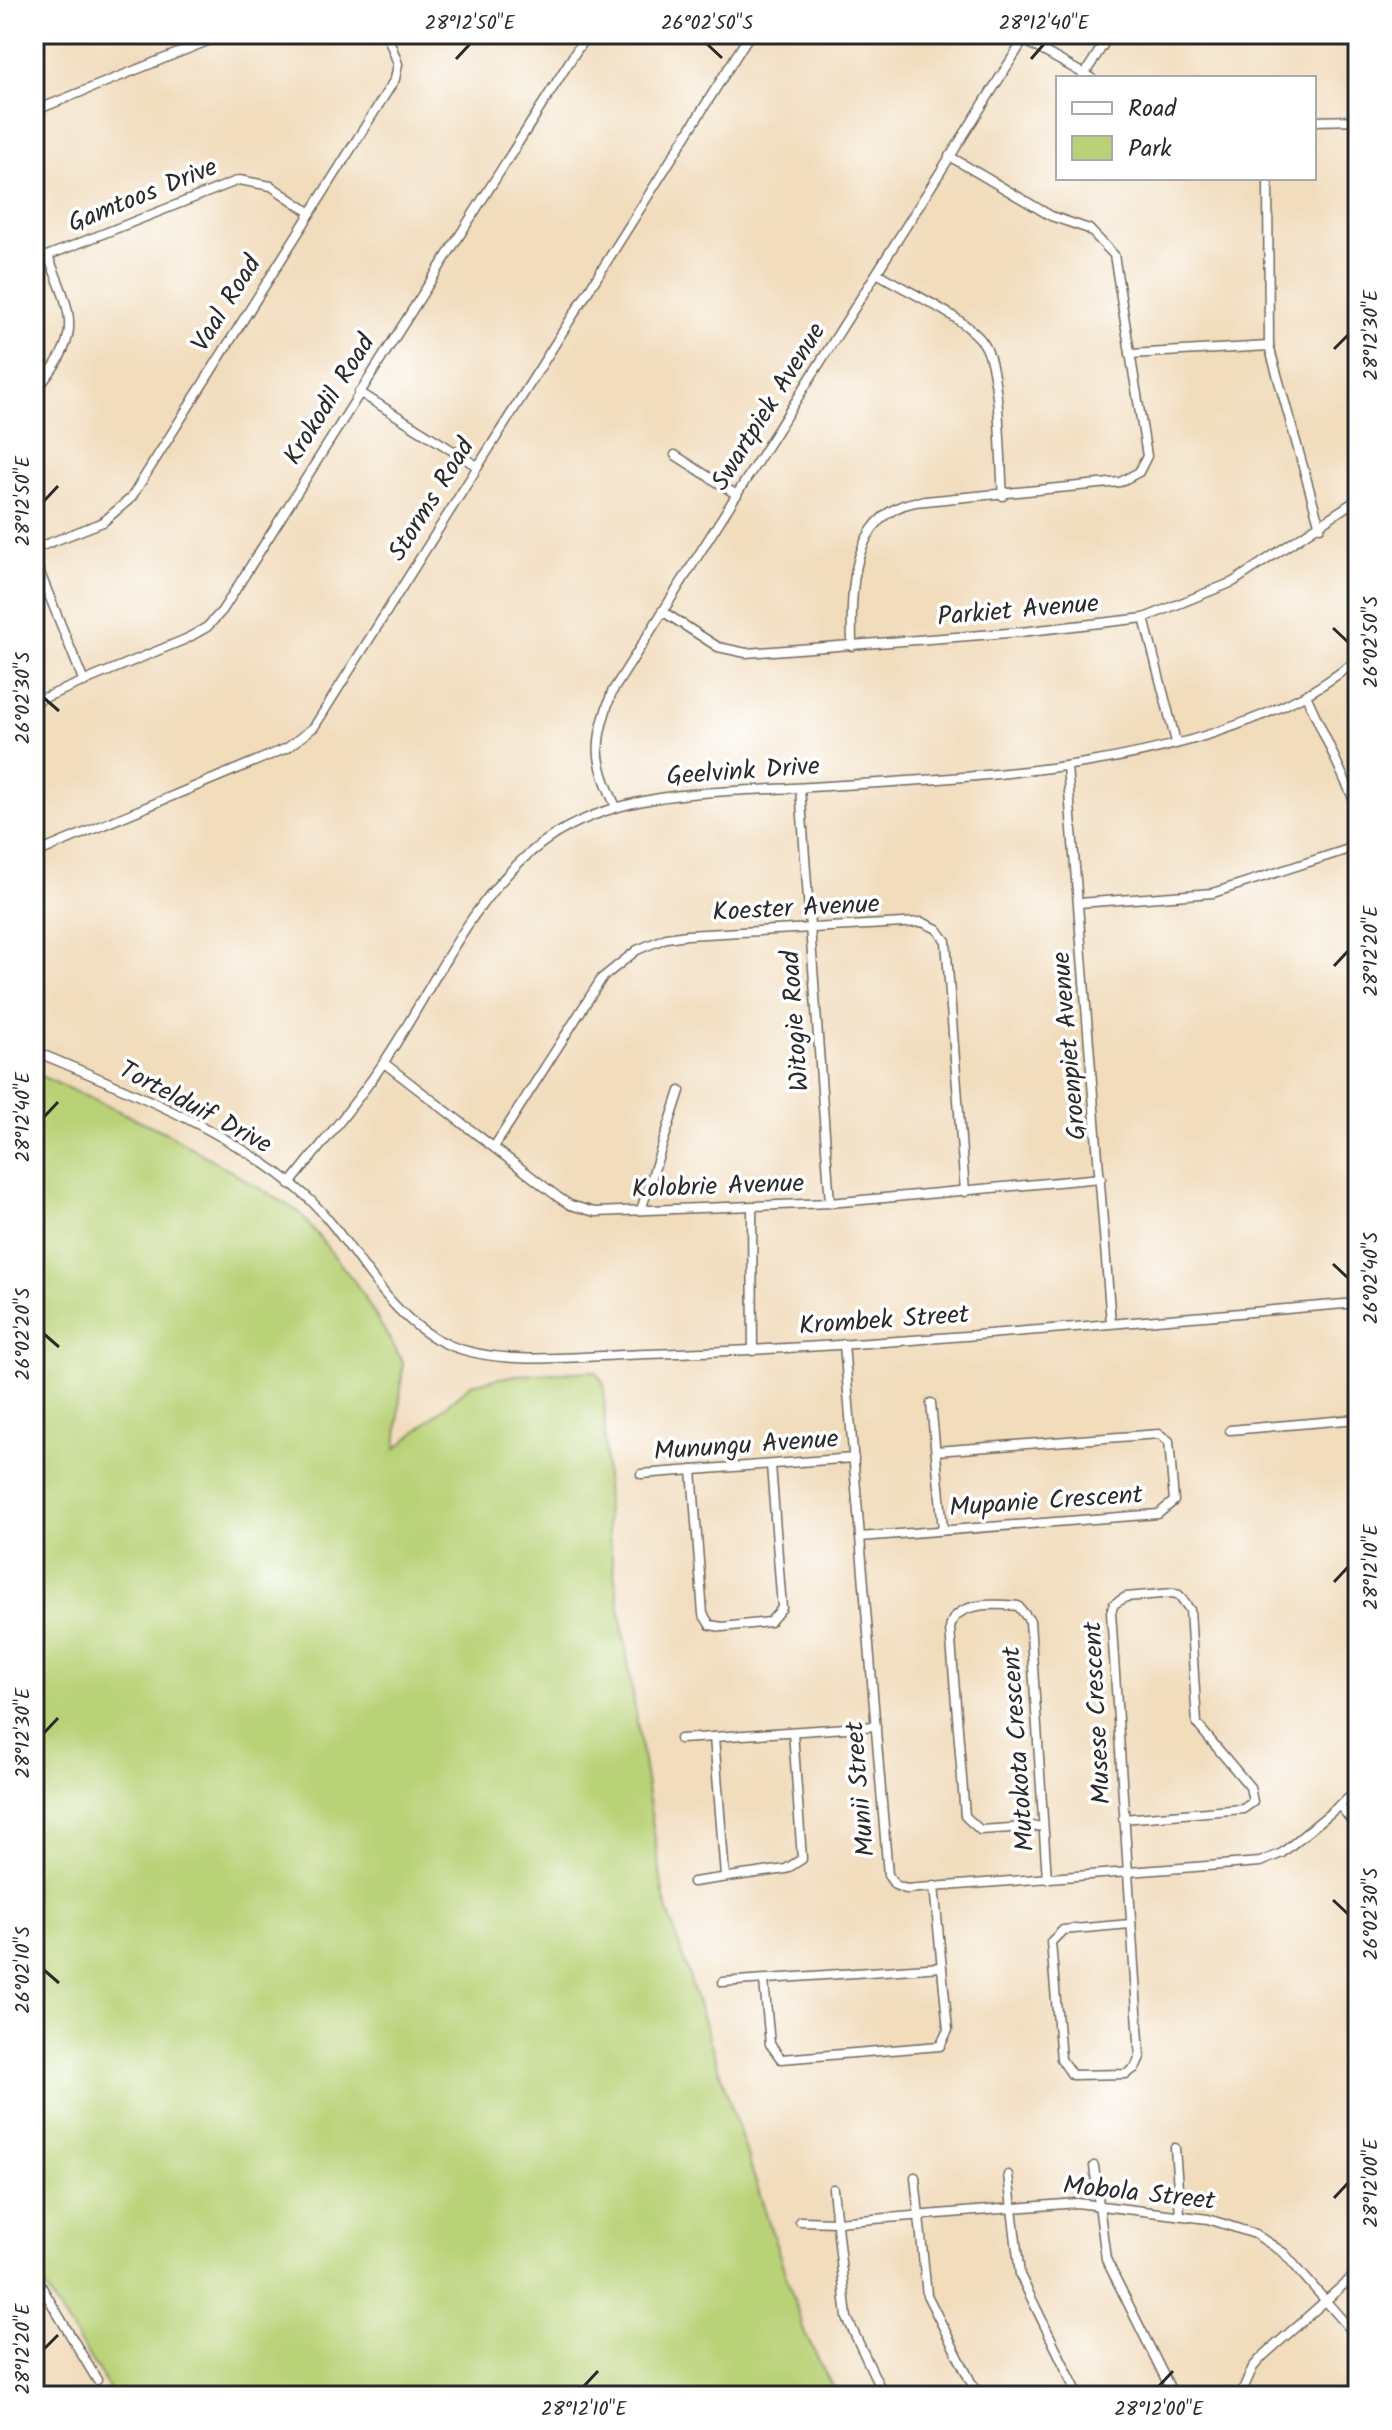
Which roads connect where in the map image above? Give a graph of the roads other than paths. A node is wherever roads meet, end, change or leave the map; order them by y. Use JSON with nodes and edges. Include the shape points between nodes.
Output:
{"nodes":[{"id":1,"x":225,"y":34,"type":"edge"},
{"id":2,"x":387,"y":34,"type":"edge"},
{"id":3,"x":587,"y":34,"type":"edge"},
{"id":4,"x":750,"y":34,"type":"edge"},
{"id":5,"x":1013,"y":34,"type":"edge"},
{"id":6,"x":1110,"y":34,"type":"edge"},
{"id":7,"x":1023,"y":41,"type":"junction"},
{"id":8,"x":1086,"y":76,"type":"edge"},
{"id":9,"x":1089,"y":76,"type":"edge"},
{"id":10,"x":34,"y":111,"type":"edge"},
{"id":11,"x":1358,"y":120,"type":"edge"},
{"id":12,"x":1316,"y":121,"type":"edge"},
{"id":13,"x":949,"y":156,"type":"junction"},
{"id":14,"x":1268,"y":180,"type":"edge"},
{"id":15,"x":308,"y":211,"type":"junction"},
{"id":16,"x":48,"y":256,"type":"junction"},
{"id":17,"x":34,"y":261,"type":"edge"},
{"id":18,"x":877,"y":273,"type":"junction"},
{"id":19,"x":1269,"y":346,"type":"junction"},
{"id":20,"x":1130,"y":354,"type":"junction"},
{"id":21,"x":359,"y":392,"type":"junction"},
{"id":22,"x":34,"y":393,"type":"edge"},
{"id":23,"x":675,"y":455,"type":"dead end"},
{"id":24,"x":477,"y":466,"type":"junction"},
{"id":25,"x":737,"y":495,"type":"junction"},
{"id":26,"x":1003,"y":496,"type":"junction"},
{"id":27,"x":1358,"y":499,"type":"edge"},
{"id":28,"x":1320,"y":527,"type":"junction"},
{"id":29,"x":34,"y":549,"type":"edge"},
{"id":30,"x":34,"y":558,"type":"edge"},
{"id":31,"x":662,"y":611,"type":"junction"},
{"id":32,"x":1144,"y":618,"type":"junction"},
{"id":33,"x":852,"y":646,"type":"junction"},
{"id":34,"x":1358,"y":660,"type":"edge"},
{"id":35,"x":84,"y":682,"type":"junction"},
{"id":36,"x":1306,"y":695,"type":"junction"},
{"id":37,"x":34,"y":702,"type":"edge"},
{"id":38,"x":1176,"y":742,"type":"junction"},
{"id":39,"x":1067,"y":766,"type":"junction"},
{"id":40,"x":1353,"y":781,"type":"edge"},
{"id":41,"x":800,"y":788,"type":"junction"},
{"id":42,"x":616,"y":807,"type":"junction"},
{"id":43,"x":1358,"y":809,"type":"edge"},
{"id":44,"x":1358,"y":846,"type":"edge"},
{"id":45,"x":34,"y":854,"type":"edge"},
{"id":46,"x":1079,"y":903,"type":"junction"},
{"id":47,"x":808,"y":927,"type":"junction"},
{"id":48,"x":34,"y":1051,"type":"edge"},
{"id":49,"x":384,"y":1063,"type":"junction"},
{"id":50,"x":680,"y":1091,"type":"dead end"},
{"id":51,"x":494,"y":1147,"type":"junction"},
{"id":52,"x":1101,"y":1178,"type":"junction"},
{"id":53,"x":290,"y":1184,"type":"junction"},
{"id":54,"x":965,"y":1192,"type":"junction"},
{"id":55,"x":830,"y":1203,"type":"junction"},
{"id":56,"x":752,"y":1207,"type":"junction"},
{"id":57,"x":641,"y":1210,"type":"junction"},
{"id":58,"x":1358,"y":1303,"type":"edge"},
{"id":59,"x":1111,"y":1323,"type":"junction"},
{"id":60,"x":419,"y":1328,"type":"joint"},
{"id":61,"x":844,"y":1344,"type":"junction"},
{"id":62,"x":753,"y":1351,"type":"junction"},
{"id":63,"x":931,"y":1403,"type":"dead end"},
{"id":64,"x":1358,"y":1419,"type":"edge"},
{"id":65,"x":1230,"y":1430,"type":"dead end"},
{"id":66,"x":936,"y":1451,"type":"junction"},
{"id":67,"x":854,"y":1458,"type":"junction"},
{"id":68,"x":771,"y":1465,"type":"junction"},
{"id":69,"x":692,"y":1470,"type":"junction"},
{"id":70,"x":641,"y":1474,"type":"dead end"},
{"id":71,"x":943,"y":1529,"type":"junction"},
{"id":72,"x":860,"y":1537,"type":"junction"},
{"id":73,"x":876,"y":1726,"type":"junction"},
{"id":74,"x":793,"y":1732,"type":"junction"},
{"id":75,"x":714,"y":1737,"type":"junction"},
{"id":76,"x":680,"y":1739,"type":"dead end"},
{"id":77,"x":1358,"y":1790,"type":"edge"},
{"id":78,"x":1339,"y":1805,"type":"junction"},
{"id":79,"x":1123,"y":1819,"type":"junction"},
{"id":80,"x":1043,"y":1826,"type":"junction"},
{"id":81,"x":1358,"y":1828,"type":"edge"},
{"id":82,"x":1127,"y":1873,"type":"junction"},
{"id":83,"x":725,"y":1876,"type":"junction"},
{"id":84,"x":1047,"y":1879,"type":"junction"},
{"id":85,"x":693,"y":1882,"type":"dead end"},
{"id":86,"x":934,"y":1886,"type":"junction"},
{"id":87,"x":1130,"y":1924,"type":"junction"},
{"id":88,"x":942,"y":1967,"type":"junction"},
{"id":89,"x":764,"y":1981,"type":"junction"},
{"id":90,"x":723,"y":1982,"type":"dead end"},
{"id":91,"x":1175,"y":2148,"type":"dead end"},
{"id":92,"x":1094,"y":2166,"type":"dead end"},
{"id":93,"x":1008,"y":2175,"type":"dead end"},
{"id":94,"x":915,"y":2177,"type":"dead end"},
{"id":95,"x":833,"y":2189,"type":"dead end"},
{"id":96,"x":1098,"y":2205,"type":"junction"},
{"id":97,"x":1013,"y":2207,"type":"junction"},
{"id":98,"x":1180,"y":2214,"type":"junction"},
{"id":99,"x":918,"y":2216,"type":"junction"},
{"id":100,"x":800,"y":2221,"type":"dead end"},
{"id":101,"x":836,"y":2222,"type":"junction"},
{"id":102,"x":1358,"y":2272,"type":"edge"},
{"id":103,"x":34,"y":2274,"type":"edge"},
{"id":104,"x":1327,"y":2300,"type":"junction"},
{"id":105,"x":1358,"y":2338,"type":"edge"},
{"id":106,"x":97,"y":2380,"type":"dead end"},
{"id":107,"x":1358,"y":2383,"type":"edge"},
{"id":108,"x":884,"y":2396,"type":"edge"},
{"id":109,"x":978,"y":2396,"type":"edge"},
{"id":110,"x":1079,"y":2396,"type":"edge"},
{"id":111,"x":1174,"y":2396,"type":"edge"},
{"id":112,"x":1240,"y":2396,"type":"edge"},
{"id":113,"x":1344,"y":2396,"type":"edge"}],
"edges":[{"from":1,"to":10,"type":"street"},
{"from":2,"to":15,"type":"street","name":"Vaal Road","via":[[398,64],[395,79]]},
{"from":3,"to":21,"type":"street","name":"Krokodil Road"},
{"from":4,"to":24,"type":"street","name":"Storms Road"},
{"from":5,"to":7,"type":"street"},
{"from":6,"to":9,"type":"street"},
{"from":7,"to":8,"type":"street"},
{"from":7,"to":13,"type":"street","name":"Swartpiek Avenue"},
{"from":11,"to":12,"type":"street"},
{"from":13,"to":18,"type":"street","name":"Swartpiek Avenue"},
{"from":13,"to":20,"type":"street","via":[[1051,216],[1089,229],[1107,245],[1118,269]]},
{"from":14,"to":19,"type":"street"},
{"from":15,"to":16,"type":"street","name":"Gamtoos Drive","via":[[271,186],[239,180]]},
{"from":15,"to":29,"type":"street","name":"Vaal Road","via":[[123,508],[94,526]]},
{"from":16,"to":17,"type":"street","name":"Gamtoos Drive"},
{"from":16,"to":22,"type":"street","via":[[72,326],[67,343]]},
{"from":18,"to":25,"type":"street","name":"Swartpiek Avenue"},
{"from":18,"to":26,"type":"street","via":[[954,319],[985,345],[993,370]]},
{"from":19,"to":20,"type":"street"},
{"from":19,"to":28,"type":"street"},
{"from":20,"to":26,"type":"street","via":[[1146,440],[1147,456],[1139,472],[1120,482]]},
{"from":21,"to":24,"type":"street"},
{"from":21,"to":35,"type":"street","name":"Krokodil Road","via":[[214,620],[186,639]]},
{"from":23,"to":25,"type":"street"},
{"from":24,"to":45,"type":"street","name":"Storms Road","via":[[306,735],[287,748]]},
{"from":25,"to":31,"type":"street","name":"Swartpiek Avenue"},
{"from":26,"to":33,"type":"street","via":[[907,504],[881,520],[852,578]]},
{"from":27,"to":28,"type":"street","name":"Parkiet Avenue"},
{"from":28,"to":32,"type":"street","name":"Parkiet Avenue","via":[[1233,582]]},
{"from":30,"to":35,"type":"street"},
{"from":31,"to":33,"type":"street","name":"Parkiet Avenue","via":[[718,647],[736,652]]},
{"from":31,"to":42,"type":"street","name":"Swartpiek Avenue","via":[[612,692],[599,735],[599,768]]},
{"from":32,"to":33,"type":"street","name":"Parkiet Avenue"},
{"from":32,"to":38,"type":"street"},
{"from":34,"to":36,"type":"street","name":"Geelvink Drive"},
{"from":35,"to":37,"type":"street","name":"Krokodil Road"},
{"from":36,"to":38,"type":"street","name":"Geelvink Drive","via":[[1238,725]]},
{"from":36,"to":40,"type":"street"},
{"from":38,"to":39,"type":"street","name":"Geelvink Drive"},
{"from":39,"to":41,"type":"street","name":"Geelvink Drive"},
{"from":39,"to":46,"type":"street","name":"Groenpiet Avenue"},
{"from":40,"to":43,"type":"street"},
{"from":41,"to":42,"type":"street","name":"Geelvink Drive","via":[[674,796]]},
{"from":41,"to":47,"type":"street","name":"Witogie Road"},
{"from":42,"to":49,"type":"street","name":"Geelvink Drive","via":[[555,835],[507,874]]},
{"from":44,"to":46,"type":"street","via":[[1213,893]]},
{"from":46,"to":52,"type":"street","name":"Groenpiet Avenue"},
{"from":47,"to":51,"type":"street","name":"Koester Avenue","via":[[666,938],[625,958],[592,990]]},
{"from":47,"to":54,"type":"street","name":"Koester Avenue","via":[[922,922],[944,936]]},
{"from":47,"to":55,"type":"street","name":"Witogie Road"},
{"from":48,"to":53,"type":"street","name":"Tortelduif Drive","via":[[185,1119]]},
{"from":49,"to":51,"type":"street","name":"Kolobrie Avenue"},
{"from":49,"to":53,"type":"street","name":"Geelvink Drive"},
{"from":50,"to":57,"type":"street"},
{"from":51,"to":57,"type":"street","name":"Kolobrie Avenue","via":[[570,1205],[595,1212]]},
{"from":52,"to":54,"type":"street","name":"Kolobrie Avenue"},
{"from":52,"to":59,"type":"street","name":"Groenpiet Avenue"},
{"from":53,"to":60,"type":"street","name":"Tortelduif Drive","via":[[321,1211],[385,1294]]},
{"from":54,"to":55,"type":"street","name":"Kolobrie Avenue"},
{"from":55,"to":56,"type":"street","name":"Kolobrie Avenue"},
{"from":56,"to":57,"type":"street","name":"Kolobrie Avenue"},
{"from":56,"to":62,"type":"street"},
{"from":58,"to":59,"type":"street","name":"Krombek Street"},
{"from":59,"to":61,"type":"street","name":"Krombek Street"},
{"from":60,"to":62,"type":"street","name":"Krombek Street","via":[[449,1345],[500,1356]]},
{"from":61,"to":62,"type":"street","name":"Krombek Street"},
{"from":61,"to":67,"type":"street","name":"Munii Street"},
{"from":63,"to":66,"type":"street"},
{"from":64,"to":65,"type":"street"},
{"from":66,"to":71,"type":"street"},
{"from":66,"to":71,"type":"street","name":"Mupanie Crescent","via":[[1159,1434],[1169,1441],[1174,1493],[1170,1506],[1158,1514]]},
{"from":67,"to":68,"type":"street","name":"Munungu Avenue"},
{"from":67,"to":72,"type":"street","name":"Munii Street"},
{"from":68,"to":69,"type":"street","name":"Munungu Avenue"},
{"from":68,"to":69,"type":"street","via":[[782,1608],[774,1620],[722,1627],[710,1625],[703,1614]]},
{"from":69,"to":70,"type":"street","name":"Munungu Avenue"},
{"from":71,"to":72,"type":"street","name":"Mupanie Crescent"},
{"from":72,"to":73,"type":"street","name":"Munii Street"},
{"from":73,"to":74,"type":"street"},
{"from":73,"to":86,"type":"street","name":"Munii Street","via":[[888,1875],[902,1888]]},
{"from":74,"to":75,"type":"street"},
{"from":74,"to":83,"type":"street","via":[[802,1859],[786,1869]]},
{"from":75,"to":76,"type":"street"},
{"from":75,"to":83,"type":"street"},
{"from":77,"to":78,"type":"street","name":"Munii Street"},
{"from":78,"to":81,"type":"street"},
{"from":78,"to":82,"type":"street","name":"Munii Street","via":[[1272,1858]]},
{"from":79,"to":79,"type":"street","name":"Musese Crescent","via":[[1112,1608],[1126,1597],[1173,1593],[1190,1610],[1197,1724],[1250,1787],[1253,1802],[1243,1809]]},
{"from":79,"to":82,"type":"street","name":"Musese Crescent"},
{"from":80,"to":80,"type":"street","name":"Mutokota Crescent","via":[[1029,1617],[1014,1605],[967,1608],[952,1620],[965,1816],[980,1830]]},
{"from":80,"to":84,"type":"street","name":"Mutokota Crescent"},
{"from":82,"to":84,"type":"street","name":"Munii Street"},
{"from":82,"to":87,"type":"street","name":"Musese Crescent"},
{"from":83,"to":85,"type":"street"},
{"from":84,"to":86,"type":"street","name":"Munii Street"},
{"from":86,"to":88,"type":"street"},
{"from":87,"to":87,"type":"street","name":"Musese Crescent","via":[[1139,2061],[1126,2074],[1072,2075],[1061,2059],[1051,1942],[1063,1930]]},
{"from":88,"to":89,"type":"street"},
{"from":88,"to":89,"type":"street","via":[[948,2030],[944,2043],[867,2055],[777,2057],[770,2044]]},
{"from":89,"to":90,"type":"street"},
{"from":91,"to":98,"type":"street"},
{"from":92,"to":96,"type":"street"},
{"from":93,"to":97,"type":"street"},
{"from":94,"to":99,"type":"street"},
{"from":95,"to":101,"type":"street"},
{"from":96,"to":97,"type":"street","name":"Mobola Street"},
{"from":96,"to":98,"type":"street","name":"Mobola Street"},
{"from":96,"to":111,"type":"street","via":[[1106,2259]]},
{"from":97,"to":99,"type":"street","name":"Mobola Street"},
{"from":97,"to":110,"type":"street","via":[[1024,2286]]},
{"from":98,"to":104,"type":"street","name":"Mobola Street","via":[[1255,2234],[1284,2253]]},
{"from":99,"to":101,"type":"street","name":"Mobola Street"},
{"from":99,"to":109,"type":"street","via":[[927,2295]]},
{"from":100,"to":101,"type":"street","name":"Mobola Street"},
{"from":101,"to":108,"type":"street","via":[[847,2318]]},
{"from":102,"to":104,"type":"street"},
{"from":103,"to":106,"type":"street"},
{"from":104,"to":105,"type":"street","name":"Mobola Street"},
{"from":104,"to":112,"type":"street","via":[[1253,2367]]},
{"from":107,"to":113,"type":"street"}]}
